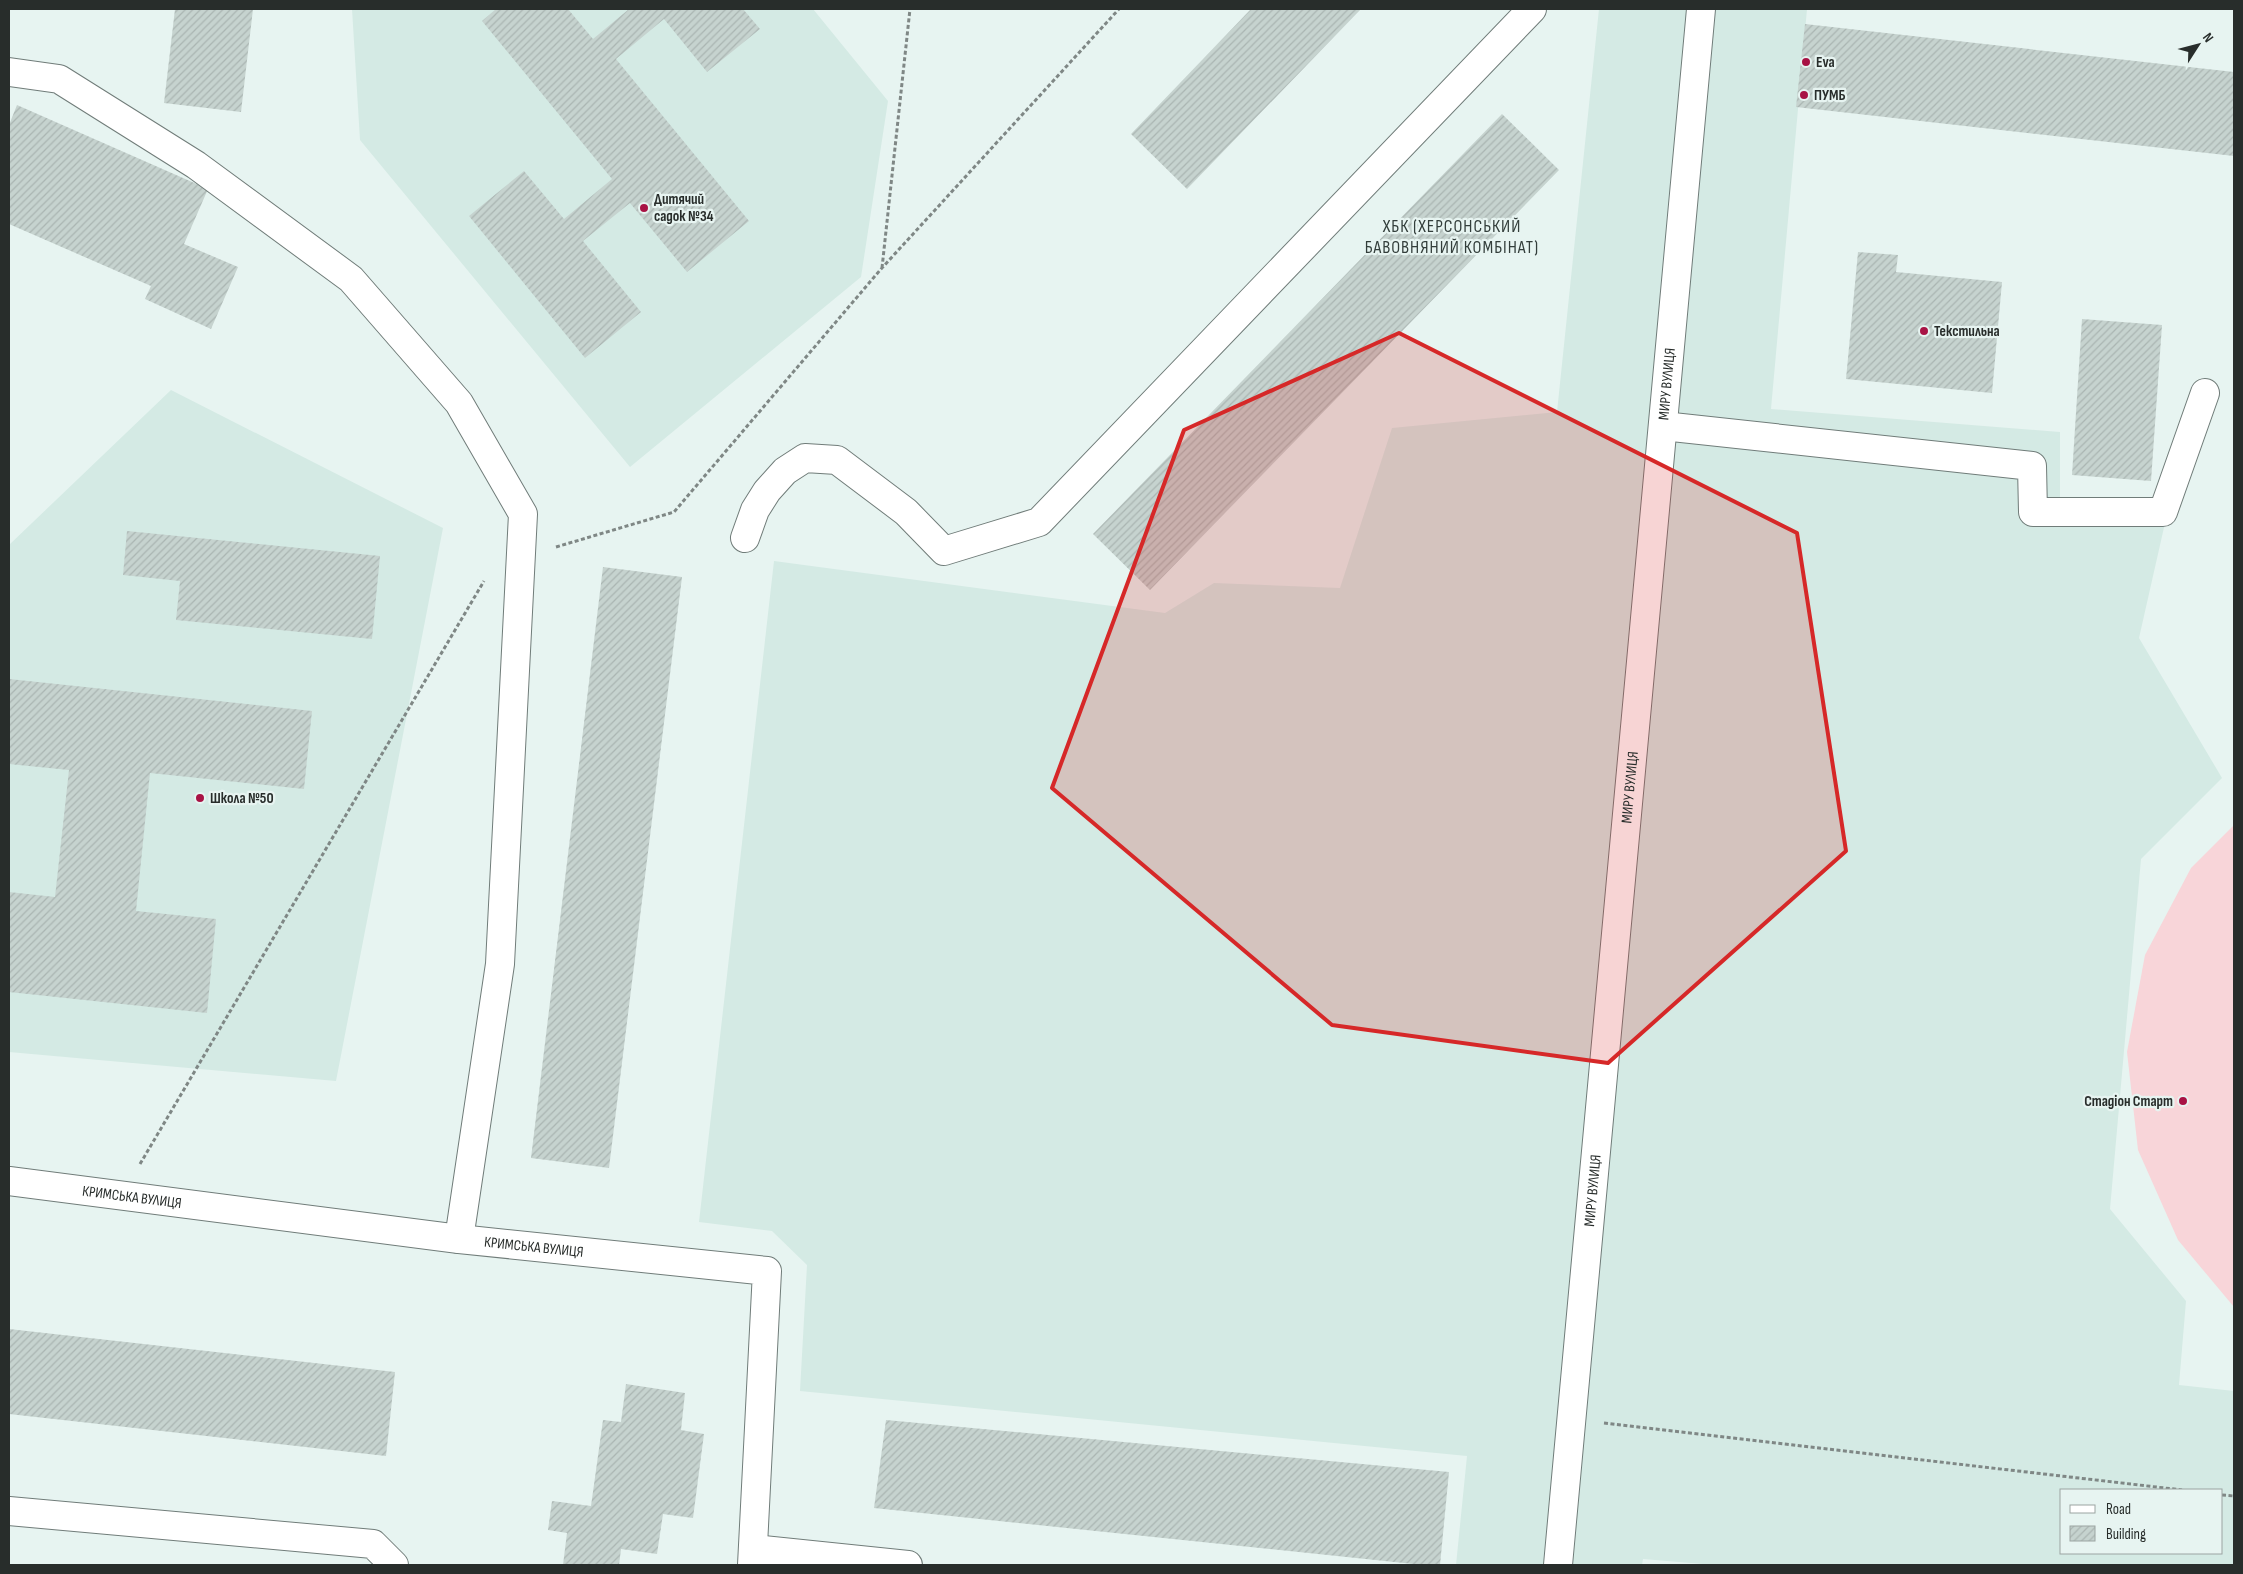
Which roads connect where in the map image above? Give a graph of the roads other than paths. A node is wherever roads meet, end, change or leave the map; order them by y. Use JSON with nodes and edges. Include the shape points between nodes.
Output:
{"nodes":[{"id":1,"x":1532,"y":9,"type":"edge"},
{"id":2,"x":1702,"y":9,"type":"edge"},
{"id":3,"x":9,"y":72,"type":"edge"},
{"id":4,"x":2206,"y":393,"type":"dead end"},
{"id":5,"x":1662,"y":426,"type":"junction"},
{"id":6,"x":746,"y":538,"type":"dead end"},
{"id":7,"x":9,"y":1180,"type":"edge"},
{"id":8,"x":459,"y":1239,"type":"junction"},
{"id":9,"x":9,"y":1511,"type":"edge"},
{"id":10,"x":752,"y":1557,"type":"edge"},
{"id":11,"x":394,"y":1565,"type":"edge"},
{"id":12,"x":908,"y":1565,"type":"edge"},
{"id":13,"x":1558,"y":1565,"type":"edge"}],
"edges":[{"from":1,"to":6,"type":"street","via":[[1039,522],[944,551],[906,512],[837,460],[805,458],[785,471],[768,490],[755,510]]},
{"from":2,"to":5,"type":"street","name":"МИРУ ВУЛИЦЯ"},
{"from":3,"to":8,"type":"street","via":[[58,79],[196,165],[351,279],[459,403],[523,514],[500,964]]},
{"from":4,"to":5,"type":"street","via":[[2163,512],[2033,512],[2032,466]]},
{"from":5,"to":13,"type":"street","name":"МИРУ ВУЛИЦЯ"},
{"from":7,"to":8,"type":"street","name":"КРИМСЬКА ВУЛИЦЯ"},
{"from":8,"to":10,"type":"street","name":"КРИМСЬКА ВУЛИЦЯ","via":[[767,1271]]},
{"from":9,"to":11,"type":"street","via":[[373,1544]]},
{"from":10,"to":12,"type":"street"}]}
